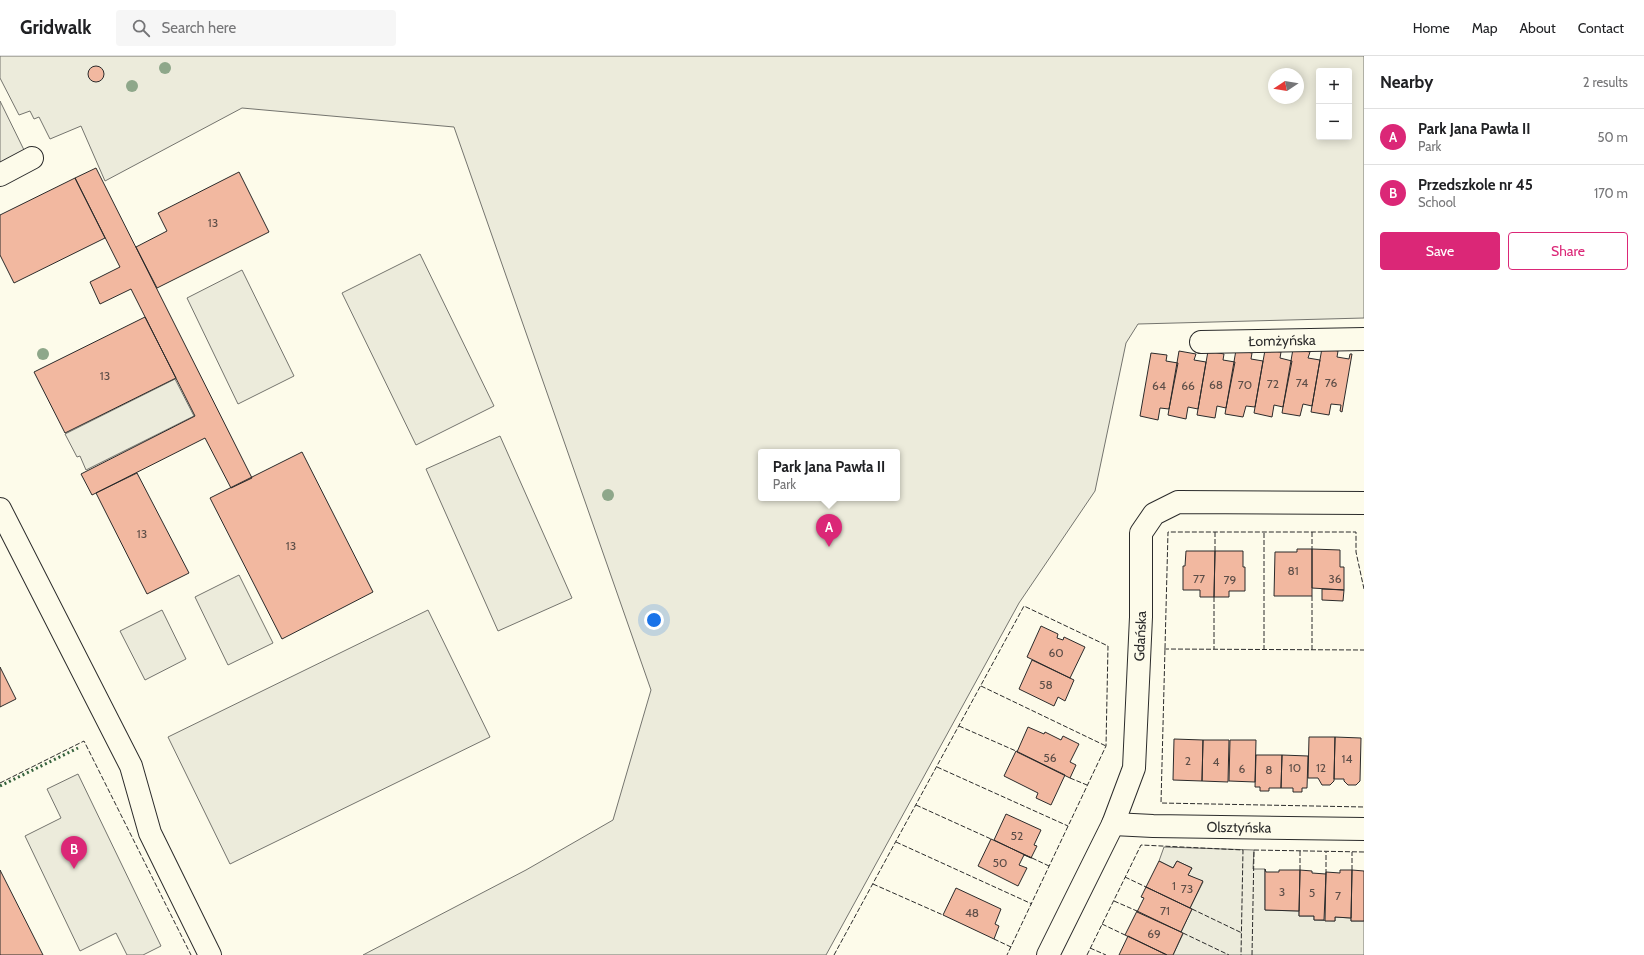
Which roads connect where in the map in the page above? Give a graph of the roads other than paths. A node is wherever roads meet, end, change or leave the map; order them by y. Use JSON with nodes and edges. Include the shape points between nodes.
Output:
{"nodes":[{"id":1,"x":32,"y":158,"type":"dead end"},
{"id":2,"x":0,"y":175,"type":"edge"},
{"id":3,"x":1364,"y":339,"type":"edge"},
{"id":4,"x":1201,"y":342,"type":"dead end"},
{"id":5,"x":1364,"y":503,"type":"edge"},
{"id":6,"x":0,"y":508,"type":"edge"},
{"id":7,"x":1113,"y":824,"type":"junction"},
{"id":8,"x":1364,"y":829,"type":"edge"},
{"id":9,"x":210,"y":955,"type":"edge"},
{"id":10,"x":1048,"y":955,"type":"edge"}],
"edges":[{"from":1,"to":2,"type":"street"},
{"from":3,"to":4,"type":"street","name":"Łomżyńska"},
{"from":5,"to":7,"type":"street","name":"Gdańska","via":[[1178,502],[1154,514],[1141,533],[1141,617],[1134,768]]},
{"from":6,"to":9,"type":"street","via":[[131,766],[150,833]]},
{"from":7,"to":8,"type":"street","name":"Olsztyńska"},
{"from":7,"to":10,"type":"street","name":"Gdańska"}]}
